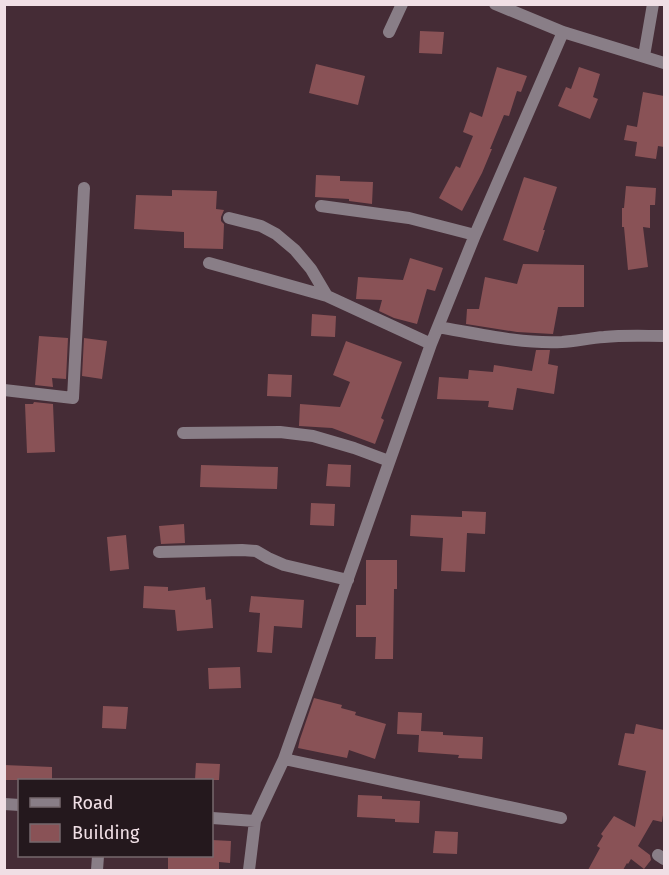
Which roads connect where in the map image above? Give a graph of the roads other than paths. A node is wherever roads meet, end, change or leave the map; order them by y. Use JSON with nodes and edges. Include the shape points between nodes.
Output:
{"nodes":[{"id":1,"x":402,"y":4,"type":"edge"},
{"id":2,"x":495,"y":4,"type":"edge"},
{"id":3,"x":653,"y":4,"type":"edge"},
{"id":4,"x":389,"y":32,"type":"dead end"},
{"id":5,"x":563,"y":32,"type":"junction"},
{"id":6,"x":644,"y":56,"type":"junction"},
{"id":7,"x":664,"y":63,"type":"edge"},
{"id":8,"x":84,"y":188,"type":"dead end"},
{"id":9,"x":321,"y":206,"type":"dead end"},
{"id":10,"x":229,"y":218,"type":"dead end"},
{"id":11,"x":475,"y":235,"type":"junction"},
{"id":12,"x":209,"y":263,"type":"dead end"},
{"id":13,"x":327,"y":296,"type":"junction"},
{"id":14,"x":438,"y":327,"type":"junction"},
{"id":15,"x":664,"y":336,"type":"edge"},
{"id":16,"x":431,"y":344,"type":"junction"},
{"id":17,"x":4,"y":390,"type":"edge"},
{"id":18,"x":183,"y":433,"type":"dead end"},
{"id":19,"x":389,"y":461,"type":"junction"},
{"id":20,"x":159,"y":552,"type":"dead end"},
{"id":21,"x":348,"y":580,"type":"junction"},
{"id":22,"x":284,"y":759,"type":"junction"},
{"id":23,"x":213,"y":818,"type":"edge"},
{"id":24,"x":561,"y":818,"type":"dead end"},
{"id":25,"x":255,"y":821,"type":"junction"},
{"id":26,"x":249,"y":870,"type":"edge"}],
"edges":[{"from":1,"to":4,"type":"street"},
{"from":2,"to":5,"type":"street"},
{"from":3,"to":6,"type":"street"},
{"from":5,"to":6,"type":"street"},
{"from":5,"to":11,"type":"street"},
{"from":6,"to":7,"type":"street"},
{"from":8,"to":17,"type":"street","via":[[74,398]]},
{"from":9,"to":11,"type":"street","via":[[409,218]]},
{"from":10,"to":13,"type":"street","via":[[276,234],[296,250]]},
{"from":11,"to":14,"type":"street"},
{"from":12,"to":13,"type":"street"},
{"from":13,"to":16,"type":"street"},
{"from":14,"to":15,"type":"street","via":[[542,342]]},
{"from":14,"to":16,"type":"street"},
{"from":16,"to":19,"type":"street"},
{"from":18,"to":19,"type":"street","via":[[280,432],[313,436]]},
{"from":19,"to":21,"type":"street"},
{"from":20,"to":21,"type":"street","via":[[256,551],[284,564]]},
{"from":21,"to":22,"type":"street"},
{"from":22,"to":24,"type":"street"},
{"from":22,"to":25,"type":"street"},
{"from":23,"to":25,"type":"street"},
{"from":25,"to":26,"type":"street"}]}
